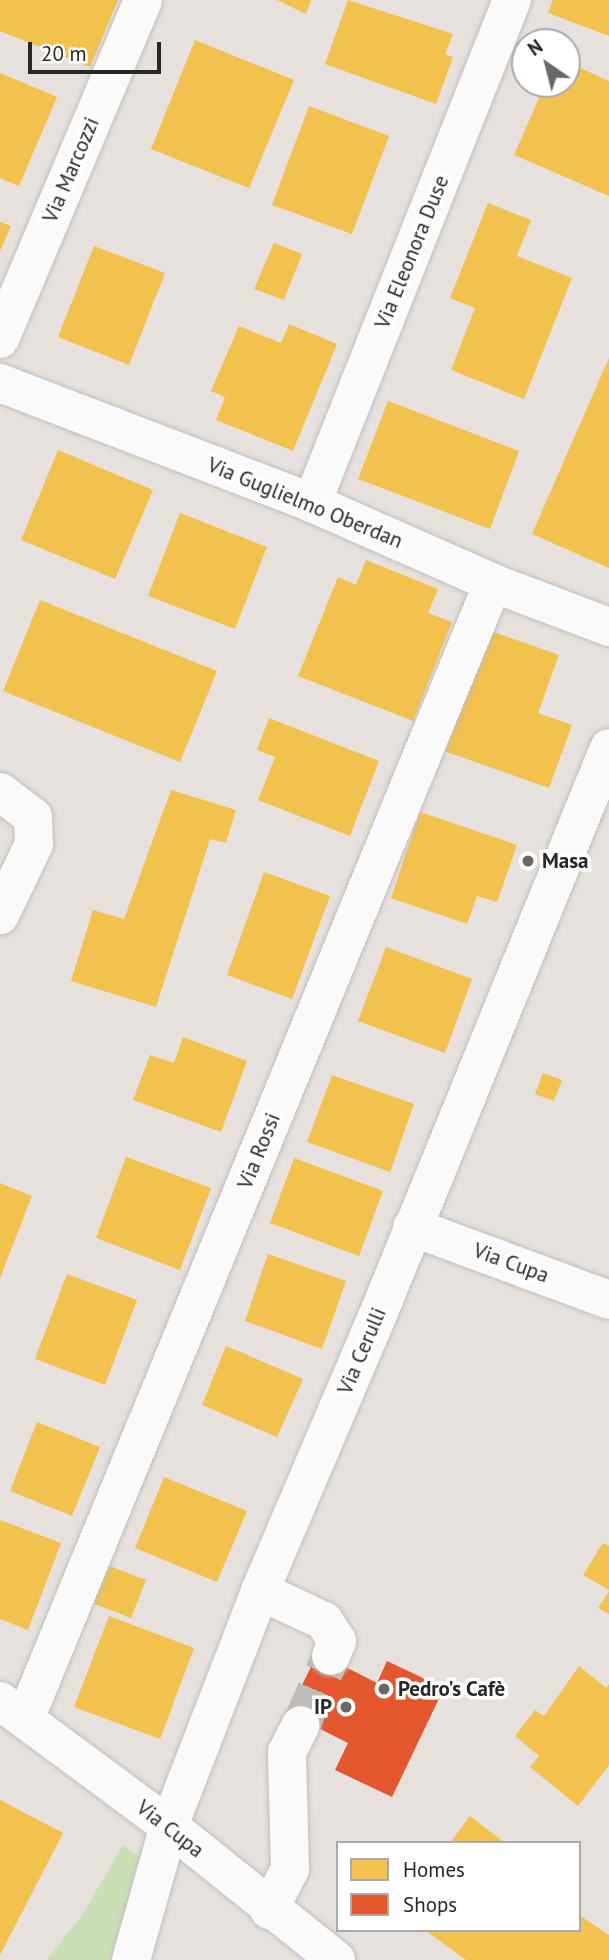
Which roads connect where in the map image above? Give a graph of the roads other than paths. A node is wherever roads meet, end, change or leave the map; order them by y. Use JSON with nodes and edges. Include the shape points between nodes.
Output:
{"nodes":[{"id":1,"x":143,"y":0,"type":"edge"},
{"id":2,"x":512,"y":0,"type":"edge"},
{"id":3,"x":0,"y":339,"type":"edge"},
{"id":4,"x":0,"y":383,"type":"edge"},
{"id":5,"x":312,"y":503,"type":"junction"},
{"id":6,"x":493,"y":583,"type":"junction"},
{"id":7,"x":609,"y":626,"type":"edge"},
{"id":8,"x":609,"y":748,"type":"edge"},
{"id":9,"x":0,"y":792,"type":"edge"},
{"id":10,"x":0,"y":915,"type":"edge"},
{"id":11,"x":412,"y":1227,"type":"junction"},
{"id":12,"x":609,"y":1300,"type":"edge"},
{"id":13,"x":260,"y":1591,"type":"junction"},
{"id":14,"x":331,"y":1656,"type":"tunnel mouth"},
{"id":15,"x":12,"y":1710,"type":"edge"},
{"id":16,"x":301,"y":1725,"type":"tunnel mouth"},
{"id":17,"x":169,"y":1826,"type":"junction"},
{"id":18,"x":269,"y":1910,"type":"junction"},
{"id":19,"x":131,"y":1960,"type":"edge"},
{"id":20,"x":337,"y":1960,"type":"edge"}],
"edges":[{"from":1,"to":3,"type":"street","name":"Via Marcozzi"},
{"from":2,"to":5,"type":"street","name":"Via Eleonora Duse"},
{"from":4,"to":5,"type":"street","name":"Via Guglielmo Oberdan"},
{"from":5,"to":6,"type":"street","name":"Via Guglielmo Oberdan"},
{"from":6,"to":7,"type":"street","name":"Via Guglielmo Oberdan"},
{"from":6,"to":15,"type":"street","name":"Via Rossi"},
{"from":8,"to":11,"type":"street","name":"Via Cerulli"},
{"from":9,"to":10,"type":"street","via":[[33,817],[34,845]]},
{"from":11,"to":12,"type":"street","name":"Via Cupa"},
{"from":11,"to":13,"type":"street","name":"Via Cerulli"},
{"from":13,"to":14,"type":"street","via":[[324,1621],[337,1642]]},
{"from":13,"to":17,"type":"street","name":"Via Cerulli"},
{"from":15,"to":17,"type":"street","name":"Via Cupa"},
{"from":16,"to":18,"type":"street","via":[[287,1752],[290,1869]]},
{"from":17,"to":18,"type":"street","name":"Via Cupa"},
{"from":17,"to":19,"type":"street","name":"Via Cerulli"},
{"from":18,"to":20,"type":"street","name":"Via Cupa"}]}
